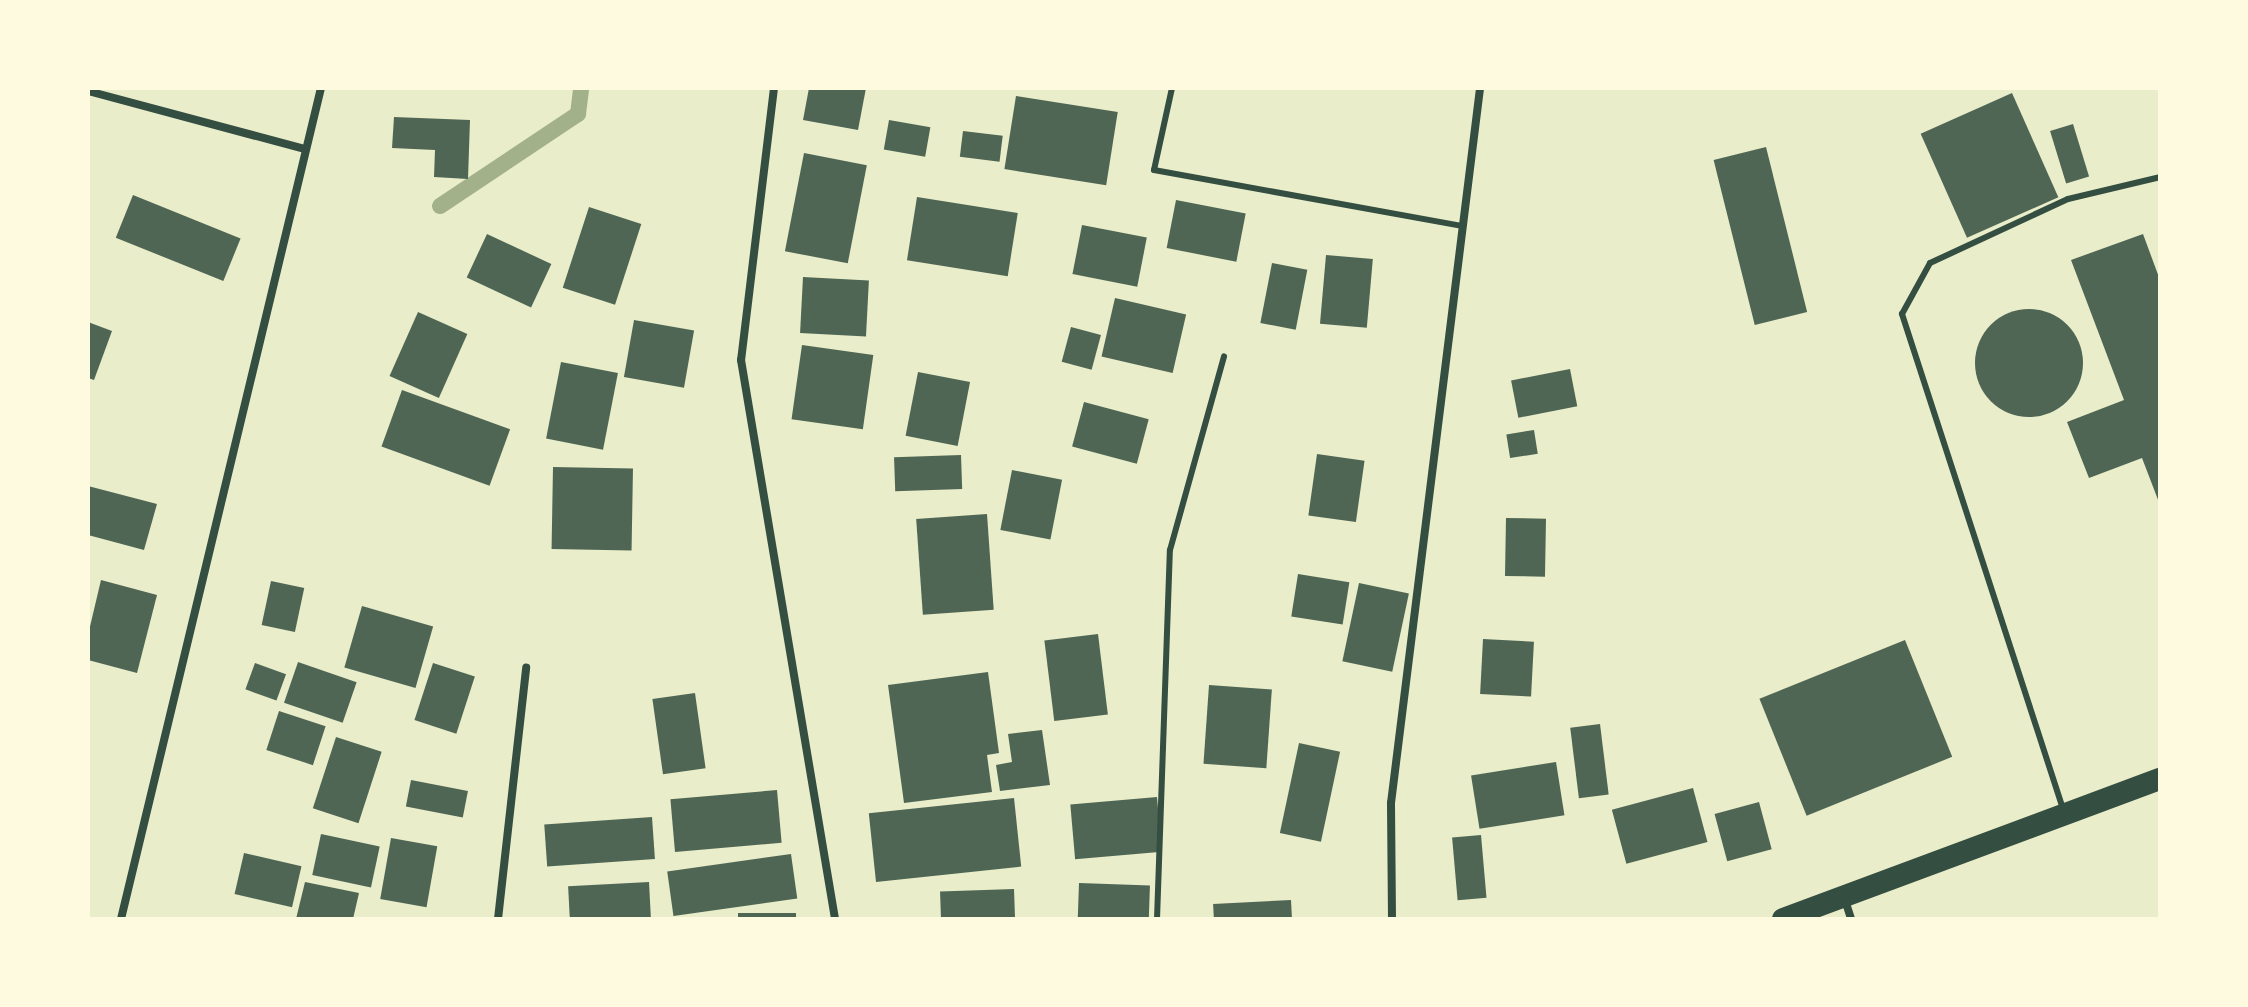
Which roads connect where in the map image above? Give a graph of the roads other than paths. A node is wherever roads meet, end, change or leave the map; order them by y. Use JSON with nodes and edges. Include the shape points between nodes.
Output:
{"nodes":[{"id":1,"x":321,"y":88,"type":"edge"},
{"id":2,"x":774,"y":88,"type":"edge"},
{"id":3,"x":1172,"y":88,"type":"edge"},
{"id":4,"x":1480,"y":88,"type":"edge"},
{"id":5,"x":88,"y":91,"type":"edge"},
{"id":6,"x":304,"y":149,"type":"junction"},
{"id":7,"x":2160,"y":177,"type":"edge"},
{"id":8,"x":1463,"y":226,"type":"junction"},
{"id":9,"x":1224,"y":356,"type":"dead end"},
{"id":10,"x":526,"y":668,"type":"dead end"},
{"id":11,"x":2160,"y":779,"type":"edge"},
{"id":12,"x":2065,"y":813,"type":"junction"},
{"id":13,"x":1844,"y":895,"type":"junction"},
{"id":14,"x":121,"y":919,"type":"edge"},
{"id":15,"x":498,"y":919,"type":"edge"},
{"id":16,"x":835,"y":919,"type":"edge"},
{"id":17,"x":1157,"y":919,"type":"edge"},
{"id":18,"x":1392,"y":919,"type":"edge"},
{"id":19,"x":1783,"y":919,"type":"edge"},
{"id":20,"x":1851,"y":919,"type":"edge"}],
"edges":[{"from":1,"to":6,"type":"street"},
{"from":2,"to":16,"type":"street","via":[[741,360]]},
{"from":3,"to":8,"type":"lane","via":[[1154,170]]},
{"from":4,"to":8,"type":"street"},
{"from":5,"to":6,"type":"street"},
{"from":6,"to":14,"type":"street"},
{"from":7,"to":12,"type":"lane","via":[[2068,199],[1930,263],[1902,314]]},
{"from":8,"to":18,"type":"street","via":[[1391,803]]},
{"from":9,"to":17,"type":"lane","via":[[1170,550]]},
{"from":10,"to":15,"type":"street"},
{"from":11,"to":12,"type":"highway"},
{"from":12,"to":13,"type":"highway"},
{"from":13,"to":19,"type":"highway"},
{"from":13,"to":20,"type":"street"}]}
